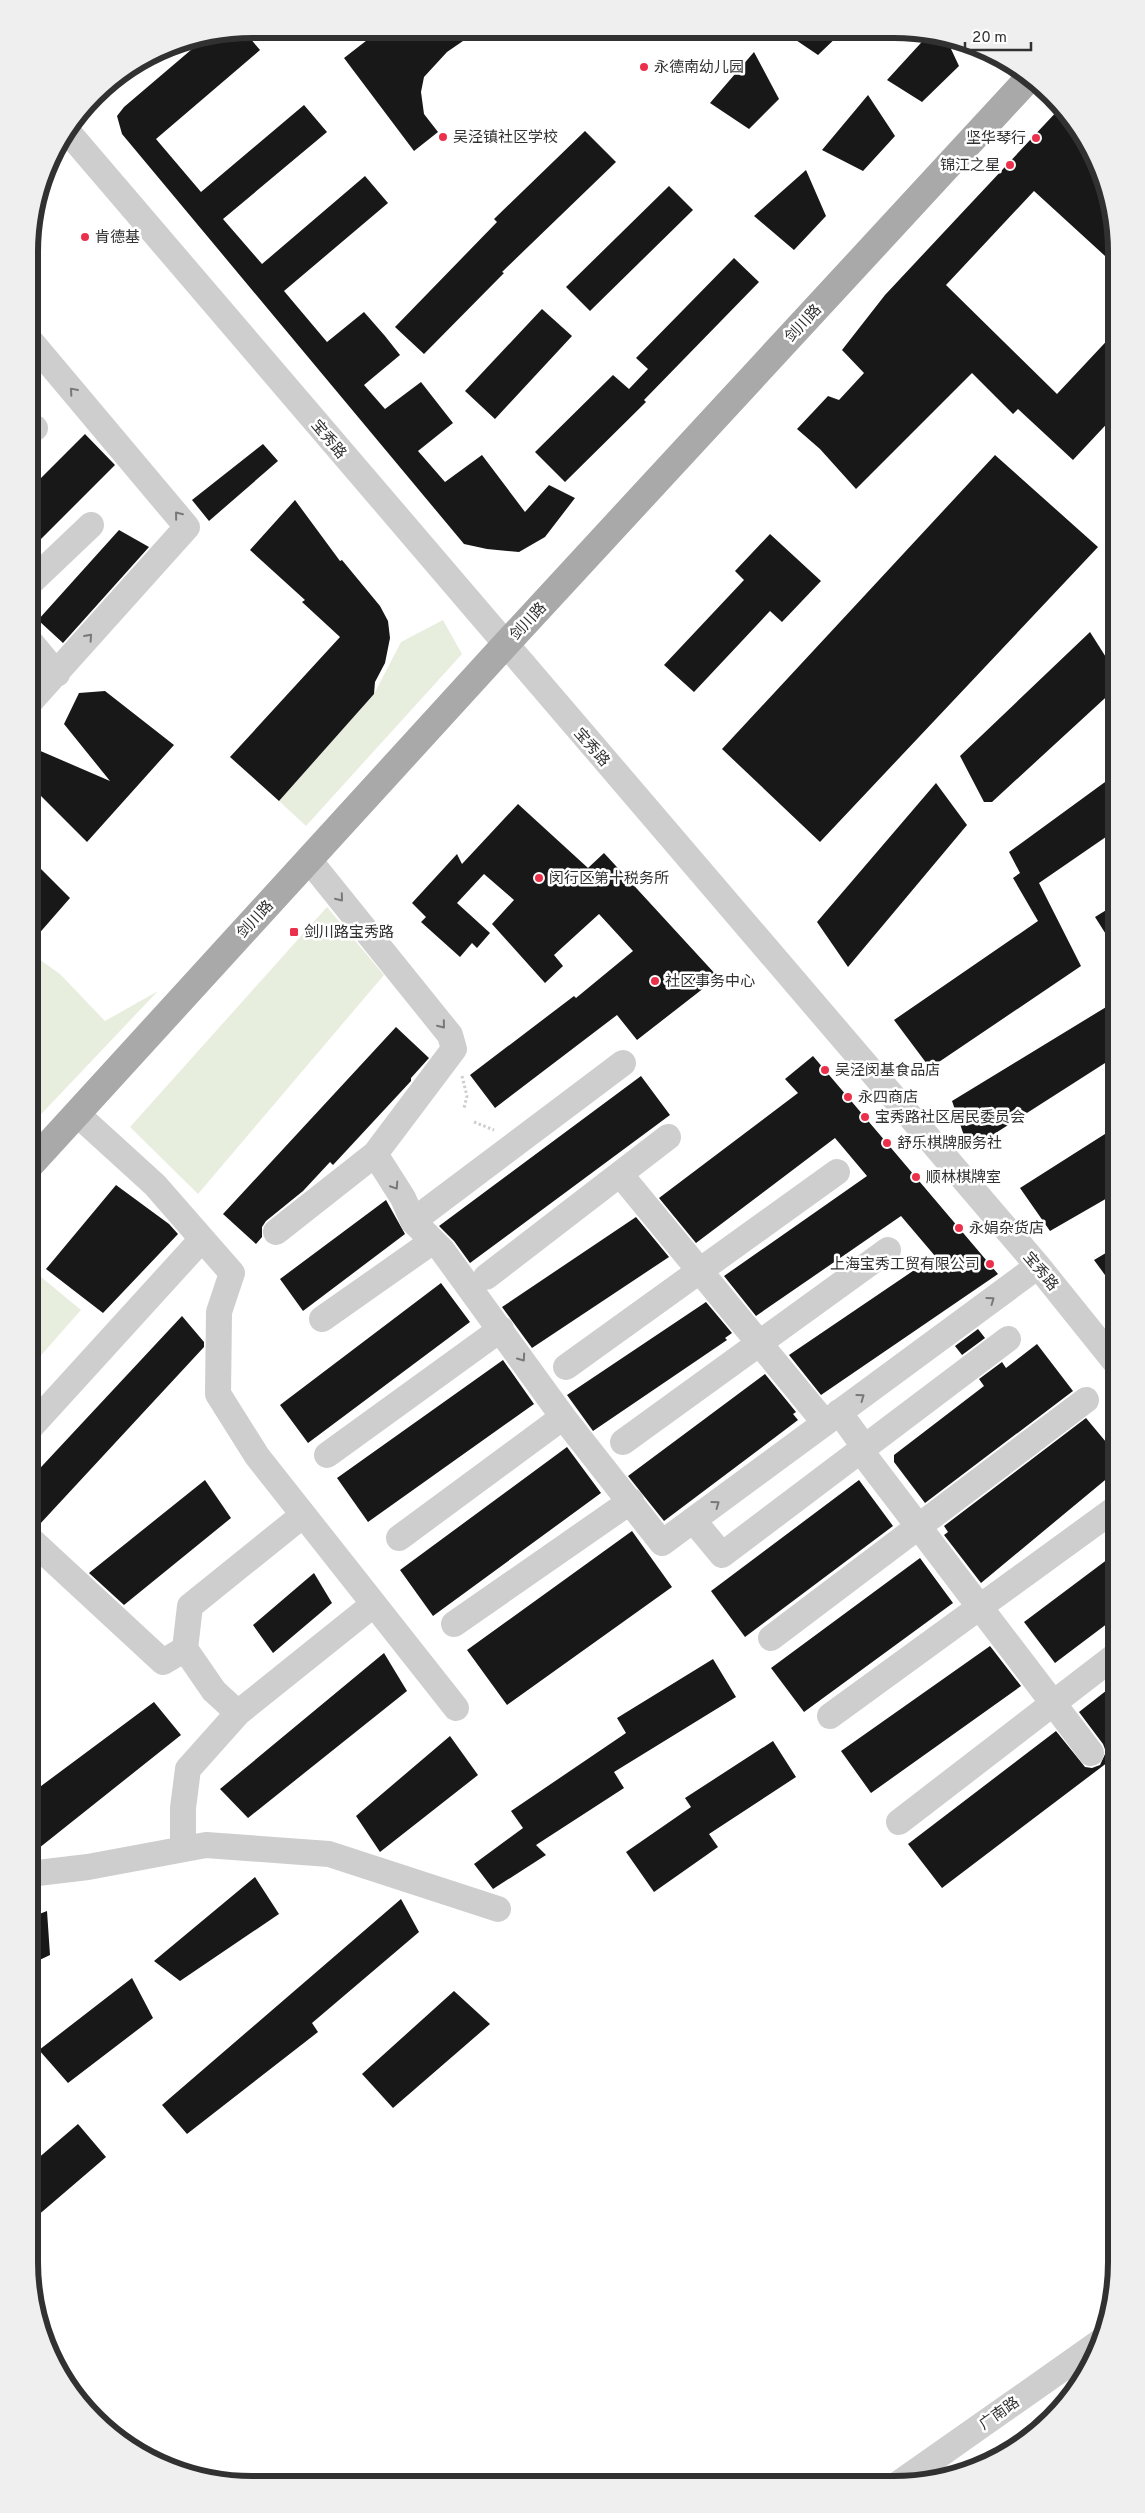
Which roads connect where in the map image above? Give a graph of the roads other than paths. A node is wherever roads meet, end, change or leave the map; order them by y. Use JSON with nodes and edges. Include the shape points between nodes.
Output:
{"nodes":[{"id":1,"x":1025,"y":83,"type":"edge"},
{"id":2,"x":72,"y":136,"type":"edge"},
{"id":3,"x":38,"y":350,"type":"edge"},
{"id":4,"x":91,"y":525,"type":"dead end"},
{"id":5,"x":38,"y":575,"type":"edge"},
{"id":6,"x":505,"y":646,"type":"junction"},
{"id":7,"x":38,"y":651,"type":"edge"},
{"id":8,"x":57,"y":674,"type":"junction"},
{"id":9,"x":38,"y":694,"type":"edge"},
{"id":10,"x":309,"y":860,"type":"junction"},
{"id":11,"x":623,"y":1063,"type":"dead end"},
{"id":12,"x":77,"y":1114,"type":"junction"},
{"id":13,"x":668,"y":1137,"type":"dead end"},
{"id":14,"x":375,"y":1154,"type":"junction"},
{"id":15,"x":38,"y":1156,"type":"edge"},
{"id":16,"x":837,"y":1172,"type":"dead end"},
{"id":17,"x":620,"y":1174,"type":"junction"},
{"id":18,"x":413,"y":1221,"type":"junction"},
{"id":19,"x":276,"y":1232,"type":"dead end"},
{"id":20,"x":202,"y":1239,"type":"junction"},
{"id":21,"x":433,"y":1241,"type":"junction"},
{"id":22,"x":888,"y":1250,"type":"dead end"},
{"id":23,"x":1038,"y":1266,"type":"junction"},
{"id":24,"x":701,"y":1270,"type":"junction"},
{"id":25,"x":486,"y":1277,"type":"dead end"},
{"id":26,"x":322,"y":1320,"type":"dead end"},
{"id":27,"x":501,"y":1329,"type":"junction"},
{"id":28,"x":1008,"y":1338,"type":"dead end"},
{"id":29,"x":760,"y":1344,"type":"junction"},
{"id":30,"x":1108,"y":1353,"type":"edge"},
{"id":31,"x":566,"y":1367,"type":"dead end"},
{"id":32,"x":1086,"y":1400,"type":"dead end"},
{"id":33,"x":563,"y":1417,"type":"junction"},
{"id":34,"x":832,"y":1418,"type":"junction"},
{"id":35,"x":38,"y":1419,"type":"edge"},
{"id":36,"x":623,"y":1442,"type":"dead end"},
{"id":37,"x":862,"y":1448,"type":"junction"},
{"id":38,"x":327,"y":1455,"type":"dead end"},
{"id":39,"x":631,"y":1501,"type":"junction"},
{"id":40,"x":1108,"y":1514,"type":"edge"},
{"id":41,"x":303,"y":1515,"type":"junction"},
{"id":42,"x":693,"y":1520,"type":"junction"},
{"id":43,"x":919,"y":1526,"type":"junction"},
{"id":44,"x":399,"y":1538,"type":"dead end"},
{"id":45,"x":38,"y":1546,"type":"edge"},
{"id":46,"x":374,"y":1604,"type":"junction"},
{"id":47,"x":980,"y":1607,"type":"junction"},
{"id":48,"x":454,"y":1624,"type":"dead end"},
{"id":49,"x":772,"y":1638,"type":"dead end"},
{"id":50,"x":185,"y":1649,"type":"junction"},
{"id":51,"x":1108,"y":1661,"type":"edge"},
{"id":52,"x":1053,"y":1702,"type":"junction"},
{"id":53,"x":456,"y":1708,"type":"dead end"},
{"id":54,"x":238,"y":1713,"type":"junction"},
{"id":55,"x":830,"y":1716,"type":"dead end"},
{"id":56,"x":1091,"y":1753,"type":"dead end"},
{"id":57,"x":899,"y":1822,"type":"dead end"},
{"id":58,"x":183,"y":1849,"type":"junction"},
{"id":59,"x":38,"y":1873,"type":"edge"},
{"id":60,"x":498,"y":1909,"type":"dead end"},
{"id":61,"x":1087,"y":2351,"type":"edge"},
{"id":62,"x":911,"y":2475,"type":"edge"}],
"edges":[{"from":1,"to":6,"type":"main road","name":"剑川路"},
{"from":2,"to":6,"type":"street","name":"宝秀路"},
{"from":8,"to":3,"type":"street","one_way":true,"via":[[187,527]]},
{"from":4,"to":5,"type":"street"},
{"from":6,"to":10,"type":"main road","name":"剑川路"},
{"from":6,"to":23,"type":"street","name":"宝秀路"},
{"from":7,"to":8,"type":"street"},
{"from":8,"to":9,"type":"street"},
{"from":10,"to":12,"type":"main road","name":"剑川路"},
{"from":10,"to":14,"type":"street","one_way":true,"via":[[450,1035],[454,1049]]},
{"from":11,"to":18,"type":"street"},
{"from":12,"to":15,"type":"main road","name":"剑川路"},
{"from":12,"to":20,"type":"street","via":[[154,1185]]},
{"from":13,"to":17,"type":"street"},
{"from":14,"to":18,"type":"street","one_way":true,"via":[[404,1198]]},
{"from":14,"to":19,"type":"street"},
{"from":16,"to":24,"type":"street"},
{"from":17,"to":24,"type":"street"},
{"from":17,"to":25,"type":"street"},
{"from":18,"to":21,"type":"street"},
{"from":20,"to":35,"type":"street"},
{"from":20,"to":41,"type":"street","via":[[232,1273],[219,1312],[218,1394],[257,1456]]},
{"from":21,"to":26,"type":"street"},
{"from":21,"to":27,"type":"street"},
{"from":22,"to":29,"type":"street"},
{"from":23,"to":30,"type":"street","name":"宝秀路"},
{"from":34,"to":23,"type":"street","one_way":true},
{"from":24,"to":29,"type":"street"},
{"from":24,"to":31,"type":"street"},
{"from":27,"to":33,"type":"street","one_way":true},
{"from":27,"to":38,"type":"street"},
{"from":28,"to":37,"type":"street"},
{"from":29,"to":34,"type":"street"},
{"from":29,"to":36,"type":"street"},
{"from":32,"to":43,"type":"street"},
{"from":33,"to":39,"type":"street"},
{"from":33,"to":44,"type":"street"},
{"from":34,"to":37,"type":"street","via":[[860,1441]]},
{"from":42,"to":34,"type":"street","one_way":true},
{"from":37,"to":42,"type":"street","via":[[722,1555]]},
{"from":37,"to":43,"type":"street"},
{"from":39,"to":42,"type":"street","via":[[662,1543]]},
{"from":39,"to":48,"type":"street"},
{"from":40,"to":47,"type":"street"},
{"from":41,"to":46,"type":"street"},
{"from":41,"to":50,"type":"street","via":[[190,1606]]},
{"from":43,"to":47,"type":"street"},
{"from":43,"to":49,"type":"street"},
{"from":45,"to":50,"type":"street","via":[[163,1662]]},
{"from":46,"to":53,"type":"street"},
{"from":46,"to":54,"type":"street"},
{"from":47,"to":52,"type":"street"},
{"from":47,"to":55,"type":"street"},
{"from":50,"to":54,"type":"street","via":[[214,1691]]},
{"from":51,"to":52,"type":"street"},
{"from":52,"to":56,"type":"street"},
{"from":52,"to":57,"type":"street"},
{"from":54,"to":58,"type":"street","via":[[188,1768],[183,1808]]},
{"from":58,"to":59,"type":"street"},
{"from":58,"to":60,"type":"street","via":[[206,1845],[329,1854]]},
{"from":61,"to":62,"type":"street","name":"广南路"}]}
